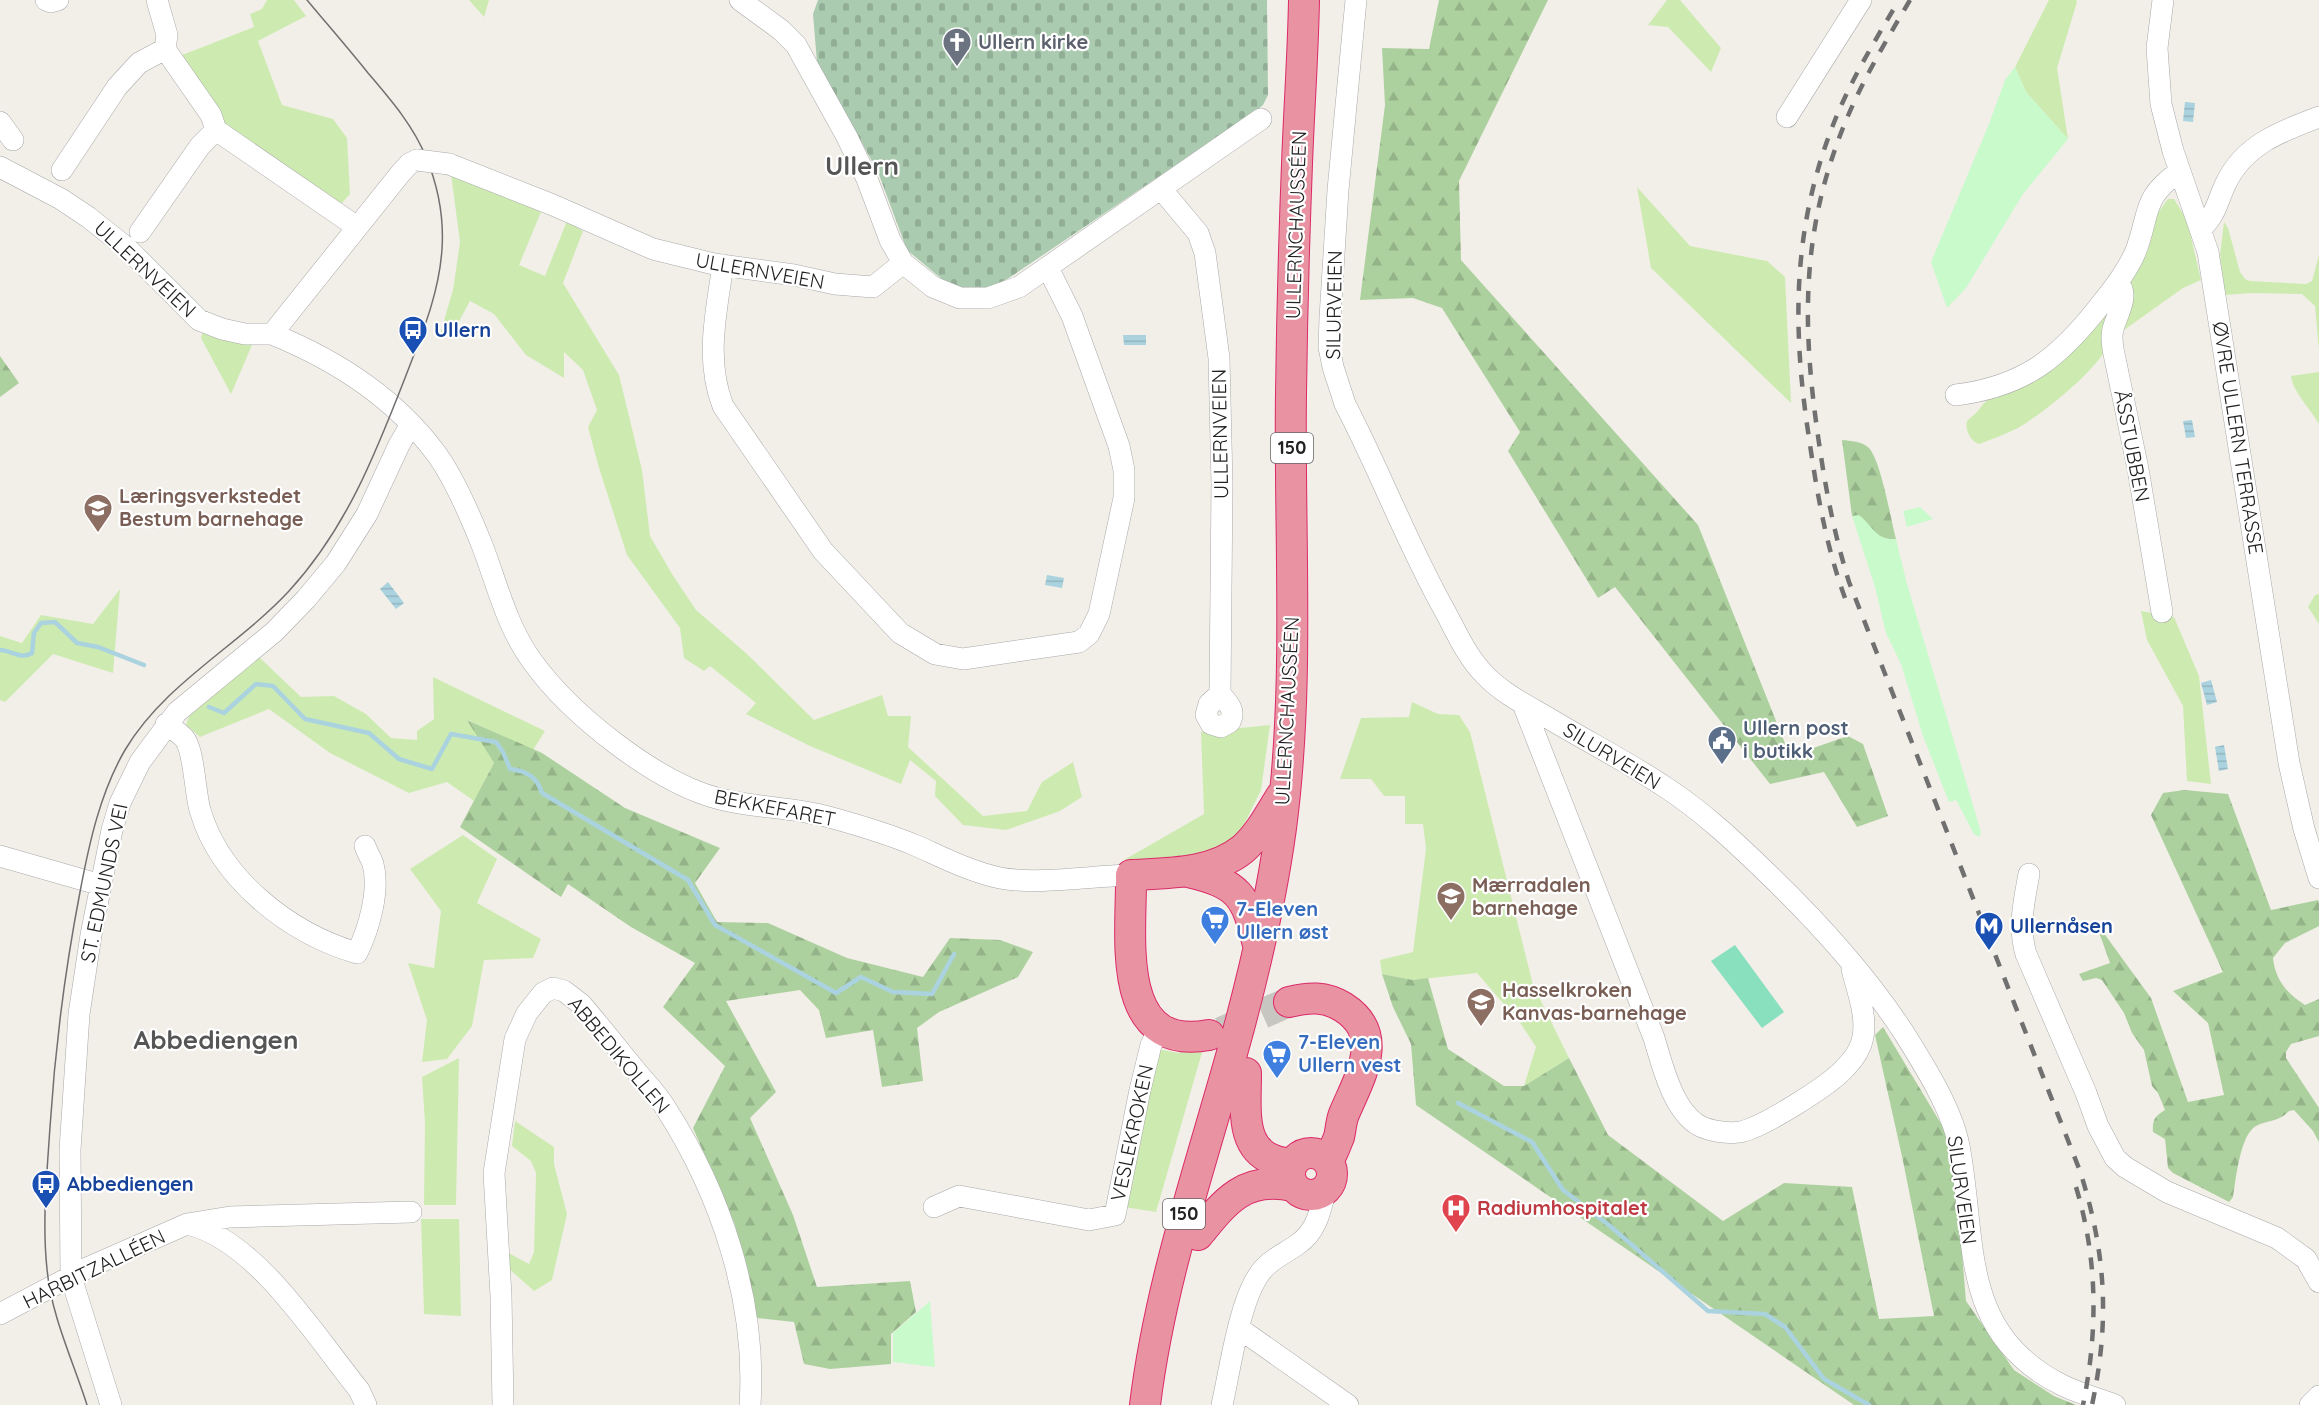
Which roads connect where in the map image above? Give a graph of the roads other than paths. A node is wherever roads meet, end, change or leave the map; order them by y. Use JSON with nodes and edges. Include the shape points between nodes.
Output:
{"nodes":[{"id":1,"x":46,"y":0,"type":"edge"},
{"id":2,"x":58,"y":0,"type":"edge"},
{"id":3,"x":157,"y":0,"type":"edge"},
{"id":4,"x":740,"y":0,"type":"edge"},
{"id":5,"x":1289,"y":0,"type":"edge"},
{"id":6,"x":1317,"y":0,"type":"edge"},
{"id":7,"x":1356,"y":0,"type":"edge"},
{"id":8,"x":1860,"y":0,"type":"edge"},
{"id":9,"x":2163,"y":0,"type":"edge"},
{"id":10,"x":165,"y":50,"type":"junction"},
{"id":11,"x":1787,"y":117,"type":"dead end"},
{"id":12,"x":2319,"y":117,"type":"edge"},
{"id":13,"x":1261,"y":119,"type":"dead end"},
{"id":14,"x":0,"y":122,"type":"edge"},
{"id":15,"x":216,"y":130,"type":"junction"},
{"id":16,"x":13,"y":140,"type":"dead end"},
{"id":17,"x":1297,"y":165,"type":"junction"},
{"id":18,"x":0,"y":167,"type":"edge"},
{"id":19,"x":62,"y":170,"type":"dead end"},
{"id":20,"x":2180,"y":171,"type":"junction"},
{"id":21,"x":1162,"y":190,"type":"junction"},
{"id":22,"x":357,"y":227,"type":"junction"},
{"id":23,"x":2201,"y":228,"type":"junction"},
{"id":24,"x":140,"y":232,"type":"dead end"},
{"id":25,"x":903,"y":263,"type":"junction"},
{"id":26,"x":723,"y":265,"type":"junction"},
{"id":27,"x":1048,"y":268,"type":"junction"},
{"id":28,"x":2118,"y":282,"type":"junction"},
{"id":29,"x":272,"y":334,"type":"junction"},
{"id":30,"x":1956,"y":395,"type":"dead end"},
{"id":31,"x":411,"y":424,"type":"junction"},
{"id":32,"x":2162,"y":612,"type":"dead end"},
{"id":33,"x":1220,"y":694,"type":"dead end"},
{"id":34,"x":1523,"y":704,"type":"junction"},
{"id":35,"x":166,"y":724,"type":"junction"},
{"id":36,"x":1285,"y":788,"type":"junction"},
{"id":37,"x":2311,"y":825,"type":"edge"},
{"id":38,"x":365,"y":846,"type":"dead end"},
{"id":39,"x":0,"y":856,"type":"edge"},
{"id":40,"x":1188,"y":872,"type":"junction"},
{"id":41,"x":2029,"y":874,"type":"dead end"},
{"id":42,"x":1131,"y":875,"type":"junction"},
{"id":43,"x":2319,"y":878,"type":"edge"},
{"id":44,"x":101,"y":885,"type":"junction"},
{"id":45,"x":1259,"y":947,"type":"junction"},
{"id":46,"x":1850,"y":960,"type":"junction"},
{"id":47,"x":1290,"y":1002,"type":"tunnel mouth"},
{"id":48,"x":1159,"y":1029,"type":"junction"},
{"id":49,"x":1209,"y":1035,"type":"tunnel mouth"},
{"id":50,"x":1246,"y":1073,"type":"junction"},
{"id":51,"x":1309,"y":1175,"type":"junction"},
{"id":52,"x":933,"y":1207,"type":"dead end"},
{"id":53,"x":411,"y":1212,"type":"dead end"},
{"id":54,"x":187,"y":1224,"type":"junction"},
{"id":55,"x":1198,"y":1235,"type":"junction"},
{"id":56,"x":70,"y":1277,"type":"junction"},
{"id":57,"x":2319,"y":1282,"type":"edge"},
{"id":58,"x":1,"y":1310,"type":"edge"},
{"id":59,"x":1239,"y":1329,"type":"junction"},
{"id":60,"x":2319,"y":1396,"type":"edge"},
{"id":61,"x":111,"y":1405,"type":"edge"},
{"id":62,"x":366,"y":1405,"type":"edge"},
{"id":63,"x":503,"y":1405,"type":"edge"},
{"id":64,"x":750,"y":1405,"type":"edge"},
{"id":65,"x":1145,"y":1405,"type":"edge"},
{"id":66,"x":1165,"y":1405,"type":"edge"},
{"id":67,"x":1222,"y":1405,"type":"edge"},
{"id":68,"x":1348,"y":1405,"type":"edge"},
{"id":69,"x":2115,"y":1405,"type":"edge"},
{"id":70,"x":2310,"y":1405,"type":"edge"}],
"edges":[{"from":1,"to":2,"type":"street"},
{"from":3,"to":10,"type":"street","via":[[166,35]]},
{"from":4,"to":25,"type":"street","via":[[796,45],[847,137]]},
{"from":5,"to":17,"type":"highway"},
{"from":6,"to":17,"type":"highway","name":"ULLERNCHAUSSÉEN","number":"150"},
{"from":6,"to":50,"type":"highway","name":"ULLERNCHAUSSÉEN","number":"150","via":[[1309,725],[1293,870]]},
{"from":7,"to":34,"type":"street","name":"SILURVEIEN","via":[[1332,276],[1332,367],[1411,548],[1446,615],[1483,673]]},
{"from":8,"to":11,"type":"street"},
{"from":9,"to":20,"type":"street","name":"ØVRE ULLERN TERRASSE","via":[[2157,48],[2158,82],[2166,127]]},
{"from":10,"to":15,"type":"street","via":[[211,115]]},
{"from":10,"to":19,"type":"street","via":[[139,63],[117,87]]},
{"from":12,"to":23,"type":"street","via":[[2278,133],[2245,155],[2231,173],[2213,214]]},
{"from":13,"to":21,"type":"street"},
{"from":14,"to":16,"type":"street"},
{"from":15,"to":22,"type":"street"},
{"from":15,"to":24,"type":"street","name":"ULLERNVEIEN","via":[[200,146]]},
{"from":17,"to":36,"type":"highway","name":"ULLERNCHAUSSÉEN","number":"150","via":[[1291,395],[1293,667]]},
{"from":18,"to":29,"type":"street","name":"ULLERNVEIEN","via":[[88,217],[127,248],[199,320],[245,334]]},
{"from":20,"to":23,"type":"street","name":"ØVRE ULLERN TERRASSE"},
{"from":20,"to":28,"type":"street","via":[[2164,182],[2151,200],[2136,251]]},
{"from":21,"to":27,"type":"street"},
{"from":21,"to":33,"type":"street","name":"ULLERNVEIEN","via":[[1201,240],[1219,358]]},
{"from":22,"to":26,"type":"street","name":"ULLERNVEIEN","bridge":true,"via":[[409,164],[417,160],[449,164],[631,241]]},
{"from":22,"to":29,"type":"street","name":"ULLERNVEIEN"},
{"from":23,"to":37,"type":"street","name":"ØVRE ULLERN TERRASSE","via":[[2213,276],[2284,732]]},
{"from":25,"to":26,"type":"street","name":"ULLERNVEIEN","via":[[873,287]]},
{"from":25,"to":27,"type":"street","via":[[933,287],[960,298],[988,298]]},
{"from":26,"to":27,"type":"street","via":[[712,342],[717,389],[723,406],[823,551],[883,616],[900,633],[935,654],[963,659],[1079,642],[1089,634],[1099,614],[1124,498],[1124,470],[1072,316]]},
{"from":28,"to":30,"type":"street","via":[[2070,341],[2040,366],[1994,389]]},
{"from":28,"to":32,"type":"street","name":"ÅSSTUBBEN","via":[[2123,291],[2112,334],[2113,349]]},
{"from":29,"to":31,"type":"street","name":"BEKKEFARET","via":[[366,383]]},
{"from":31,"to":35,"type":"street","name":"ST. EDMUNDS VEI","via":[[357,531],[336,563],[274,632],[197,693]]},
{"from":31,"to":42,"type":"street","name":"BEKKEFARET","via":[[435,452],[452,481],[481,543],[511,624],[531,660],[610,739],[673,780],[719,799],[826,816],[1002,878]]},
{"from":34,"to":46,"type":"street","name":"SILURVEIEN","via":[[1665,786],[1712,822]]},
{"from":34,"to":46,"type":"street","via":[[1672,1092],[1699,1125],[1739,1132],[1759,1125],[1845,1069],[1860,1047],[1864,1025]]},
{"from":35,"to":38,"type":"street","via":[[185,739],[199,807],[207,831],[226,862],[262,900],[308,934],[357,952],[366,935],[374,885],[373,865]]},
{"from":35,"to":44,"type":"street","name":"ST. EDMUNDS VEI","via":[[123,795]]},
{"from":36,"to":40,"type":"highway","number":"150","via":[[1242,850]]},
{"from":36,"to":45,"type":"highway","name":"ULLERNCHAUSSÉEN","number":"150"},
{"from":37,"to":43,"type":"street","name":"ØVRE ULLERN TERRASSE"},
{"from":39,"to":44,"type":"street"},
{"from":40,"to":42,"type":"highway","number":"150"},
{"from":40,"to":45,"type":"highway","number":"150","via":[[1219,881],[1238,893],[1249,910]]},
{"from":41,"to":57,"type":"street","via":[[2022,921],[2026,954],[2115,1158],[2167,1192],[2277,1238],[2306,1260]]},
{"from":42,"to":48,"type":"highway","via":[[1133,980],[1142,1009]]},
{"from":44,"to":56,"type":"street","name":"ST. EDMUNDS VEI","via":[[79,1014],[70,1150]]},
{"from":45,"to":65,"type":"highway","name":"ULLERNCHAUSSÉEN","number":"150","via":[[1179,1231],[1150,1361]]},
{"from":46,"to":69,"type":"street","name":"SILURVEIEN","via":[[1903,1033],[1949,1116],[1959,1146],[1977,1280],[1993,1320],[2013,1348],[2036,1370],[2063,1386]]},
{"from":47,"to":51,"type":"highway","via":[[1328,999],[1352,1014],[1363,1029],[1367,1044],[1365,1064],[1342,1117]]},
{"from":48,"to":49,"type":"highway","via":[[1180,1037]]},
{"from":48,"to":52,"type":"street","name":"VESLEKROKEN","via":[[1140,1090],[1115,1215],[1089,1220],[959,1196]]},
{"from":50,"to":51,"type":"highway","number":"150","via":[[1251,1143],[1270,1160]]},
{"from":50,"to":55,"type":"highway","name":"ULLERNCHAUSSÉEN","number":"150"},
{"from":51,"to":55,"type":"highway","number":"150","via":[[1248,1188],[1220,1209]]},
{"from":51,"to":59,"type":"street","via":[[1310,1231],[1259,1273]]},
{"from":53,"to":54,"type":"street","name":"HARBITZALLÉEN","via":[[230,1217]]},
{"from":54,"to":56,"type":"street","name":"HARBITZALLÉEN"},
{"from":54,"to":62,"type":"street","via":[[205,1228],[223,1239],[267,1276],[359,1390]]},
{"from":55,"to":66,"type":"highway","name":"ULLERNCHAUSSÉEN","number":"150"},
{"from":56,"to":58,"type":"street","name":"HARBITZALLÉEN"},
{"from":56,"to":61,"type":"street","name":"ST. EDMUNDS VEI"},
{"from":59,"to":67,"type":"street"},
{"from":59,"to":68,"type":"street"},
{"from":60,"to":70,"type":"street"},
{"from":63,"to":64,"type":"street","name":"ABBEDIKOLLEN","via":[[494,1173],[515,1039],[527,1013],[552,988],[564,991],[581,1004],[664,1104],[698,1161],[723,1224],[745,1305],[752,1378]]}]}
